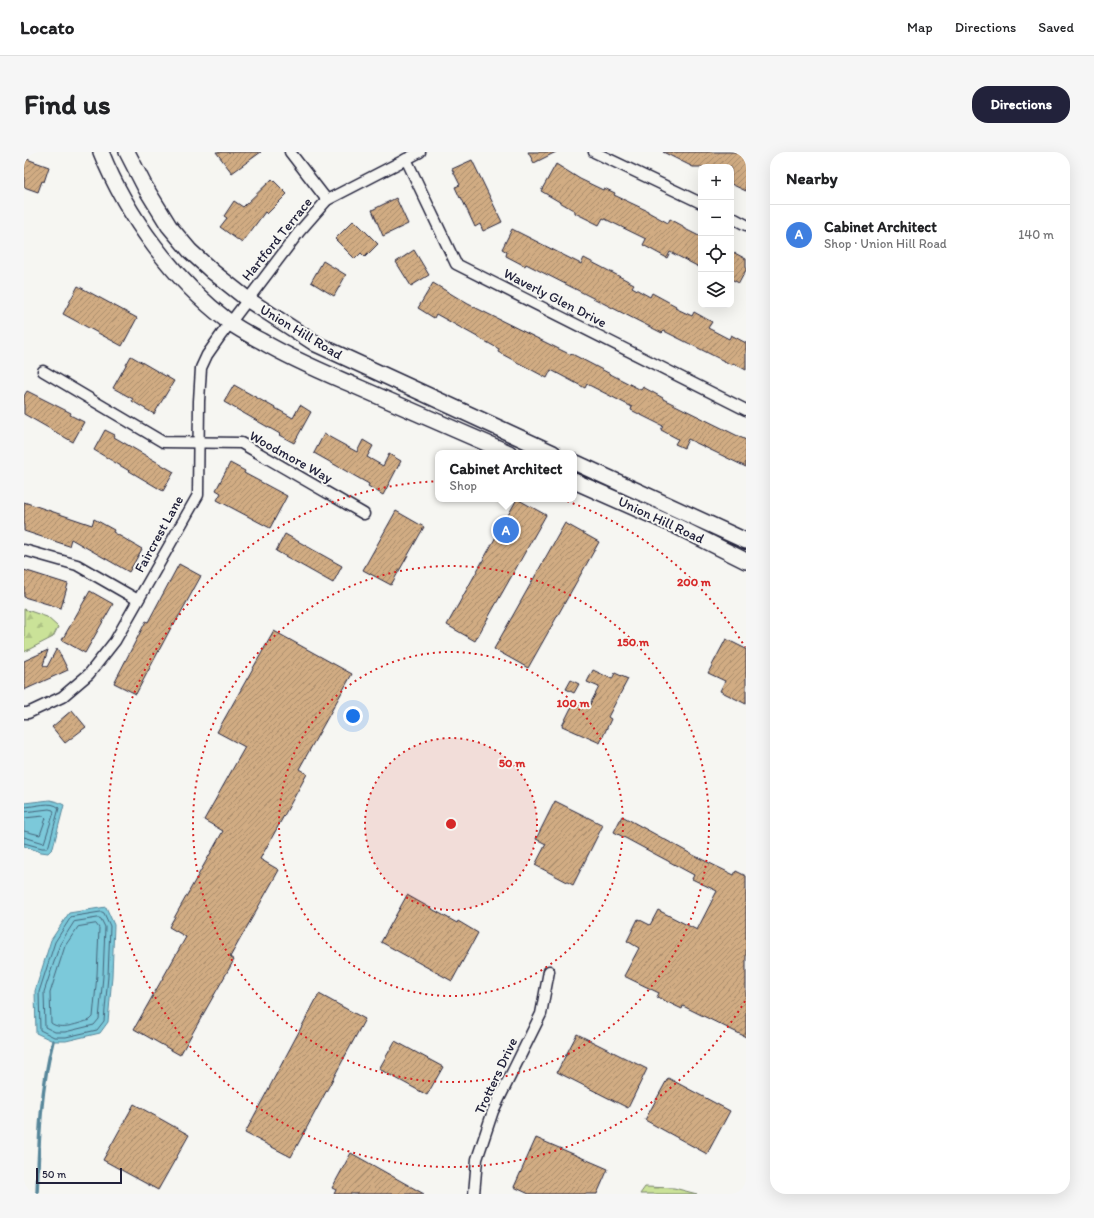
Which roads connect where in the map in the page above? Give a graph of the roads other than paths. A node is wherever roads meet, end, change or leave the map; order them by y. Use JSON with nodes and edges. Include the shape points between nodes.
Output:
{"nodes":[{"id":1,"x":101,"y":152,"type":"edge"},
{"id":2,"x":127,"y":152,"type":"edge"},
{"id":3,"x":290,"y":152,"type":"edge"},
{"id":4,"x":420,"y":152,"type":"edge"},
{"id":5,"x":594,"y":152,"type":"edge"},
{"id":6,"x":406,"y":159,"type":"junction"},
{"id":7,"x":327,"y":200,"type":"junction"},
{"id":8,"x":698,"y":202,"type":"edge"},
{"id":9,"x":734,"y":219,"type":"edge"},
{"id":10,"x":746,"y":225,"type":"edge"},
{"id":11,"x":247,"y":299,"type":"junction"},
{"id":12,"x":230,"y":322,"type":"junction"},
{"id":13,"x":43,"y":371,"type":"dead end"},
{"id":14,"x":746,"y":410,"type":"edge"},
{"id":15,"x":198,"y":442,"type":"junction"},
{"id":16,"x":502,"y":450,"type":"edge"},
{"id":17,"x":546,"y":450,"type":"edge"},
{"id":18,"x":577,"y":463,"type":"edge"},
{"id":19,"x":577,"y":482,"type":"edge"},
{"id":20,"x":364,"y":514,"type":"dead end"},
{"id":21,"x":746,"y":541,"type":"edge"},
{"id":22,"x":24,"y":550,"type":"edge"},
{"id":23,"x":746,"y":561,"type":"edge"},
{"id":24,"x":138,"y":600,"type":"junction"},
{"id":25,"x":24,"y":713,"type":"edge"},
{"id":26,"x":549,"y":971,"type":"dead end"},
{"id":27,"x":474,"y":1194,"type":"edge"}],
"edges":[{"from":1,"to":12,"type":"street","name":"Union Hill Road","via":[[121,196],[140,227],[185,281]]},
{"from":2,"to":11,"type":"street","name":"Union Hill Road","via":[[169,226],[190,251]]},
{"from":3,"to":7,"type":"street"},
{"from":4,"to":6,"type":"street","name":"Hartford Terrace"},
{"from":5,"to":8,"type":"street"},
{"from":6,"to":7,"type":"street","name":"Hartford Terrace"},
{"from":6,"to":14,"type":"street","name":"Waverly Glen Drive","via":[[456,264]]},
{"from":7,"to":11,"type":"street","name":"Hartford Terrace"},
{"from":9,"to":10,"type":"street"},
{"from":11,"to":12,"type":"street","name":"Hartford Terrace"},
{"from":11,"to":17,"type":"street","name":"Union Hill Road","via":[[316,344]]},
{"from":12,"to":15,"type":"street","name":"Faircrest Lane","via":[[201,368]]},
{"from":12,"to":16,"type":"street","name":"Union Hill Road","via":[[305,364]]},
{"from":13,"to":15,"type":"street","name":"Woodmore Way","via":[[163,442]]},
{"from":15,"to":20,"type":"street","name":"Woodmore Way","via":[[241,443]]},
{"from":15,"to":24,"type":"street","name":"Faircrest Lane","via":[[198,495]]},
{"from":18,"to":21,"type":"street","name":"Union Hill Road"},
{"from":19,"to":23,"type":"street","name":"Union Hill Road","via":[[676,526]]},
{"from":22,"to":24,"type":"street","via":[[77,564]]},
{"from":24,"to":25,"type":"street","name":"Faircrest Lane","via":[[115,641],[89,674],[62,697]]},
{"from":26,"to":27,"type":"street","name":"Trotters Drive","via":[[541,1014],[493,1111],[477,1159]]}]}
